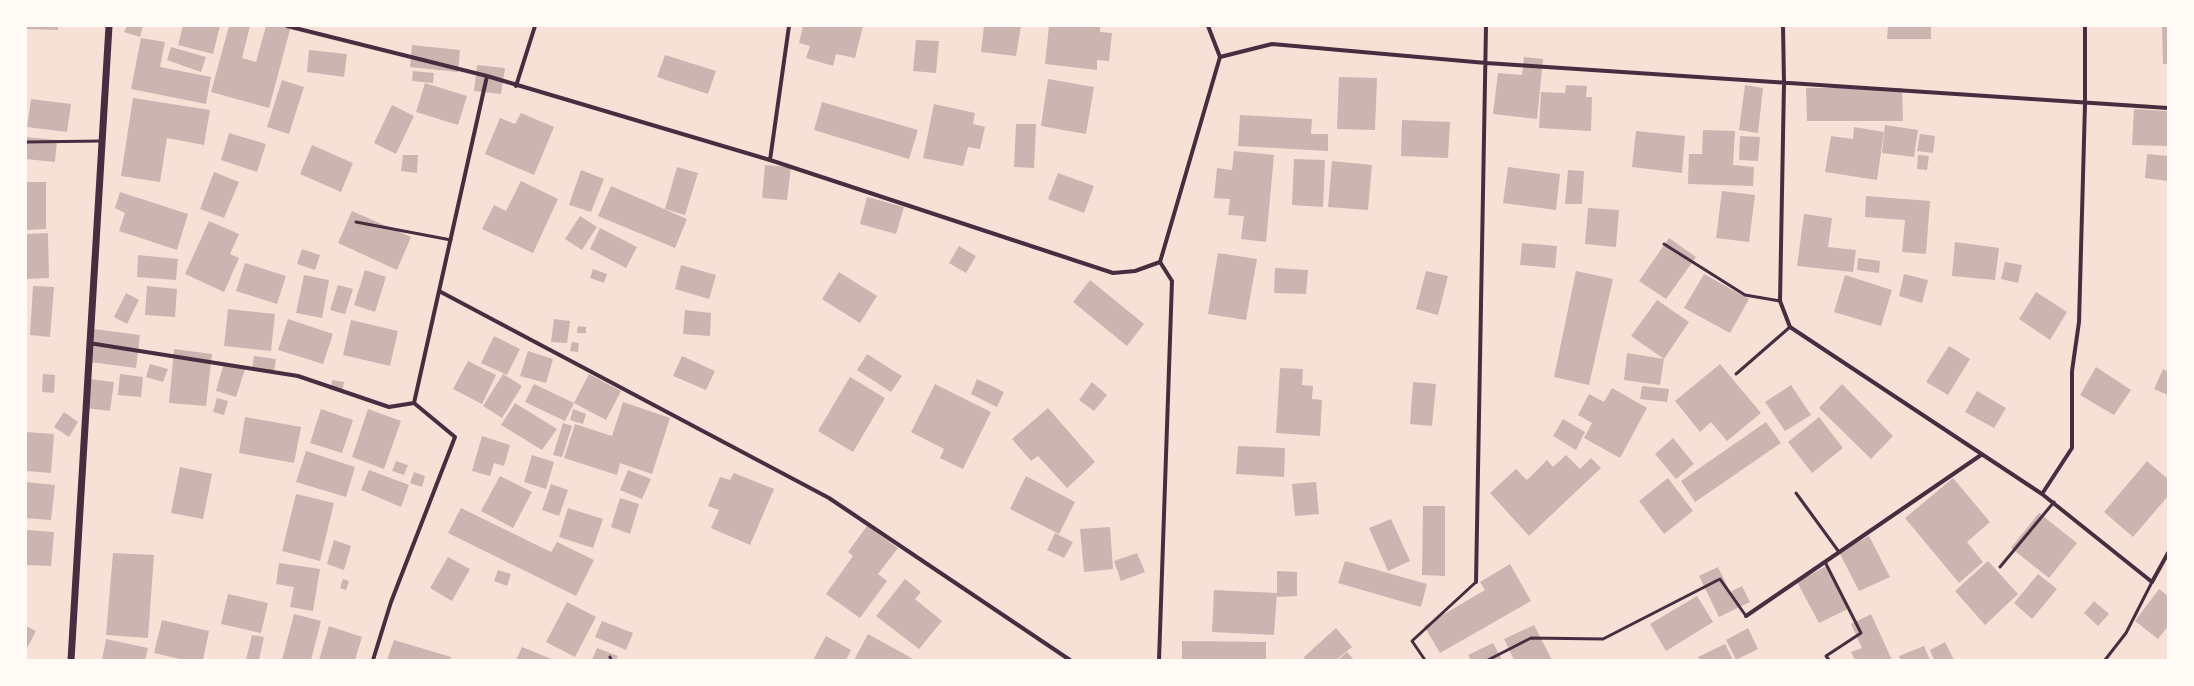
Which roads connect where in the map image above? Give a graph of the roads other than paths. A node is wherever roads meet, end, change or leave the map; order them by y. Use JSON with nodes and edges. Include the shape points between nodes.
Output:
{"nodes":[{"id":1,"x":109,"y":26,"type":"edge"},
{"id":2,"x":287,"y":26,"type":"edge"},
{"id":3,"x":535,"y":26,"type":"edge"},
{"id":4,"x":789,"y":26,"type":"edge"},
{"id":5,"x":1208,"y":26,"type":"edge"},
{"id":6,"x":1486,"y":26,"type":"edge"},
{"id":7,"x":1783,"y":26,"type":"edge"},
{"id":8,"x":2086,"y":26,"type":"edge"},
{"id":9,"x":1220,"y":57,"type":"junction"},
{"id":10,"x":1486,"y":63,"type":"junction"},
{"id":11,"x":487,"y":76,"type":"junction"},
{"id":12,"x":1784,"y":84,"type":"junction"},
{"id":13,"x":516,"y":86,"type":"junction"},
{"id":14,"x":2085,"y":104,"type":"junction"},
{"id":15,"x":2168,"y":108,"type":"edge"},
{"id":16,"x":102,"y":141,"type":"junction"},
{"id":17,"x":26,"y":142,"type":"edge"},
{"id":18,"x":770,"y":160,"type":"junction"},
{"id":19,"x":356,"y":222,"type":"dead end"},
{"id":20,"x":451,"y":240,"type":"junction"},
{"id":21,"x":1664,"y":244,"type":"dead end"},
{"id":22,"x":1160,"y":262,"type":"junction"},
{"id":23,"x":439,"y":291,"type":"junction"},
{"id":24,"x":1780,"y":300,"type":"junction"},
{"id":25,"x":1790,"y":327,"type":"junction"},
{"id":26,"x":89,"y":343,"type":"junction"},
{"id":27,"x":1736,"y":374,"type":"dead end"},
{"id":28,"x":414,"y":402,"type":"junction"},
{"id":29,"x":1981,"y":455,"type":"junction"},
{"id":30,"x":1796,"y":493,"type":"dead end"},
{"id":31,"x":2042,"y":494,"type":"junction"},
{"id":32,"x":2054,"y":502,"type":"junction"},
{"id":33,"x":1839,"y":552,"type":"junction"},
{"id":34,"x":2168,"y":553,"type":"edge"},
{"id":35,"x":1826,"y":562,"type":"junction"},
{"id":36,"x":2000,"y":567,"type":"dead end"},
{"id":37,"x":1476,"y":582,"type":"joint"},
{"id":38,"x":2152,"y":582,"type":"junction"},
{"id":39,"x":1746,"y":616,"type":"joint"},
{"id":40,"x":71,"y":660,"type":"edge"},
{"id":41,"x":373,"y":660,"type":"edge"},
{"id":42,"x":1070,"y":660,"type":"edge"},
{"id":43,"x":1159,"y":660,"type":"edge"},
{"id":44,"x":1425,"y":660,"type":"edge"},
{"id":45,"x":1488,"y":660,"type":"edge"},
{"id":46,"x":1829,"y":660,"type":"edge"},
{"id":47,"x":2105,"y":660,"type":"edge"}],
"edges":[{"from":1,"to":16,"type":"street"},
{"from":2,"to":11,"type":"street"},
{"from":3,"to":13,"type":"street"},
{"from":4,"to":18,"type":"street"},
{"from":5,"to":9,"type":"street"},
{"from":6,"to":10,"type":"street"},
{"from":7,"to":12,"type":"street"},
{"from":8,"to":14,"type":"street"},
{"from":9,"to":10,"type":"street","via":[[1272,44]]},
{"from":9,"to":22,"type":"street"},
{"from":10,"to":12,"type":"street"},
{"from":10,"to":37,"type":"street"},
{"from":11,"to":13,"type":"street"},
{"from":11,"to":20,"type":"street"},
{"from":12,"to":14,"type":"street"},
{"from":12,"to":24,"type":"street"},
{"from":13,"to":18,"type":"street"},
{"from":14,"to":15,"type":"street"},
{"from":14,"to":31,"type":"street","via":[[2079,322],[2072,371],[2072,448]]},
{"from":16,"to":17,"type":"lane"},
{"from":16,"to":26,"type":"street"},
{"from":18,"to":22,"type":"street","via":[[1113,273],[1135,271]]},
{"from":19,"to":20,"type":"lane"},
{"from":20,"to":23,"type":"street"},
{"from":21,"to":24,"type":"lane","via":[[1745,295]]},
{"from":22,"to":43,"type":"street","via":[[1172,281]]},
{"from":23,"to":28,"type":"street"},
{"from":23,"to":42,"type":"street","via":[[829,498]]},
{"from":24,"to":25,"type":"street"},
{"from":25,"to":27,"type":"lane"},
{"from":25,"to":29,"type":"street"},
{"from":26,"to":28,"type":"street","via":[[298,376],[389,407]]},
{"from":26,"to":40,"type":"street"},
{"from":28,"to":41,"type":"street","via":[[455,438],[391,602]]},
{"from":29,"to":31,"type":"street"},
{"from":29,"to":33,"type":"street"},
{"from":30,"to":33,"type":"lane"},
{"from":31,"to":32,"type":"street"},
{"from":32,"to":36,"type":"lane"},
{"from":32,"to":38,"type":"street"},
{"from":33,"to":35,"type":"street"},
{"from":34,"to":38,"type":"street"},
{"from":35,"to":39,"type":"street"},
{"from":35,"to":46,"type":"lane","via":[[1860,633],[1826,656]]},
{"from":37,"to":44,"type":"lane","via":[[1412,641]]},
{"from":38,"to":47,"type":"lane","via":[[2126,633]]},
{"from":39,"to":45,"type":"lane","via":[[1720,579],[1603,639],[1531,638]]}]}
